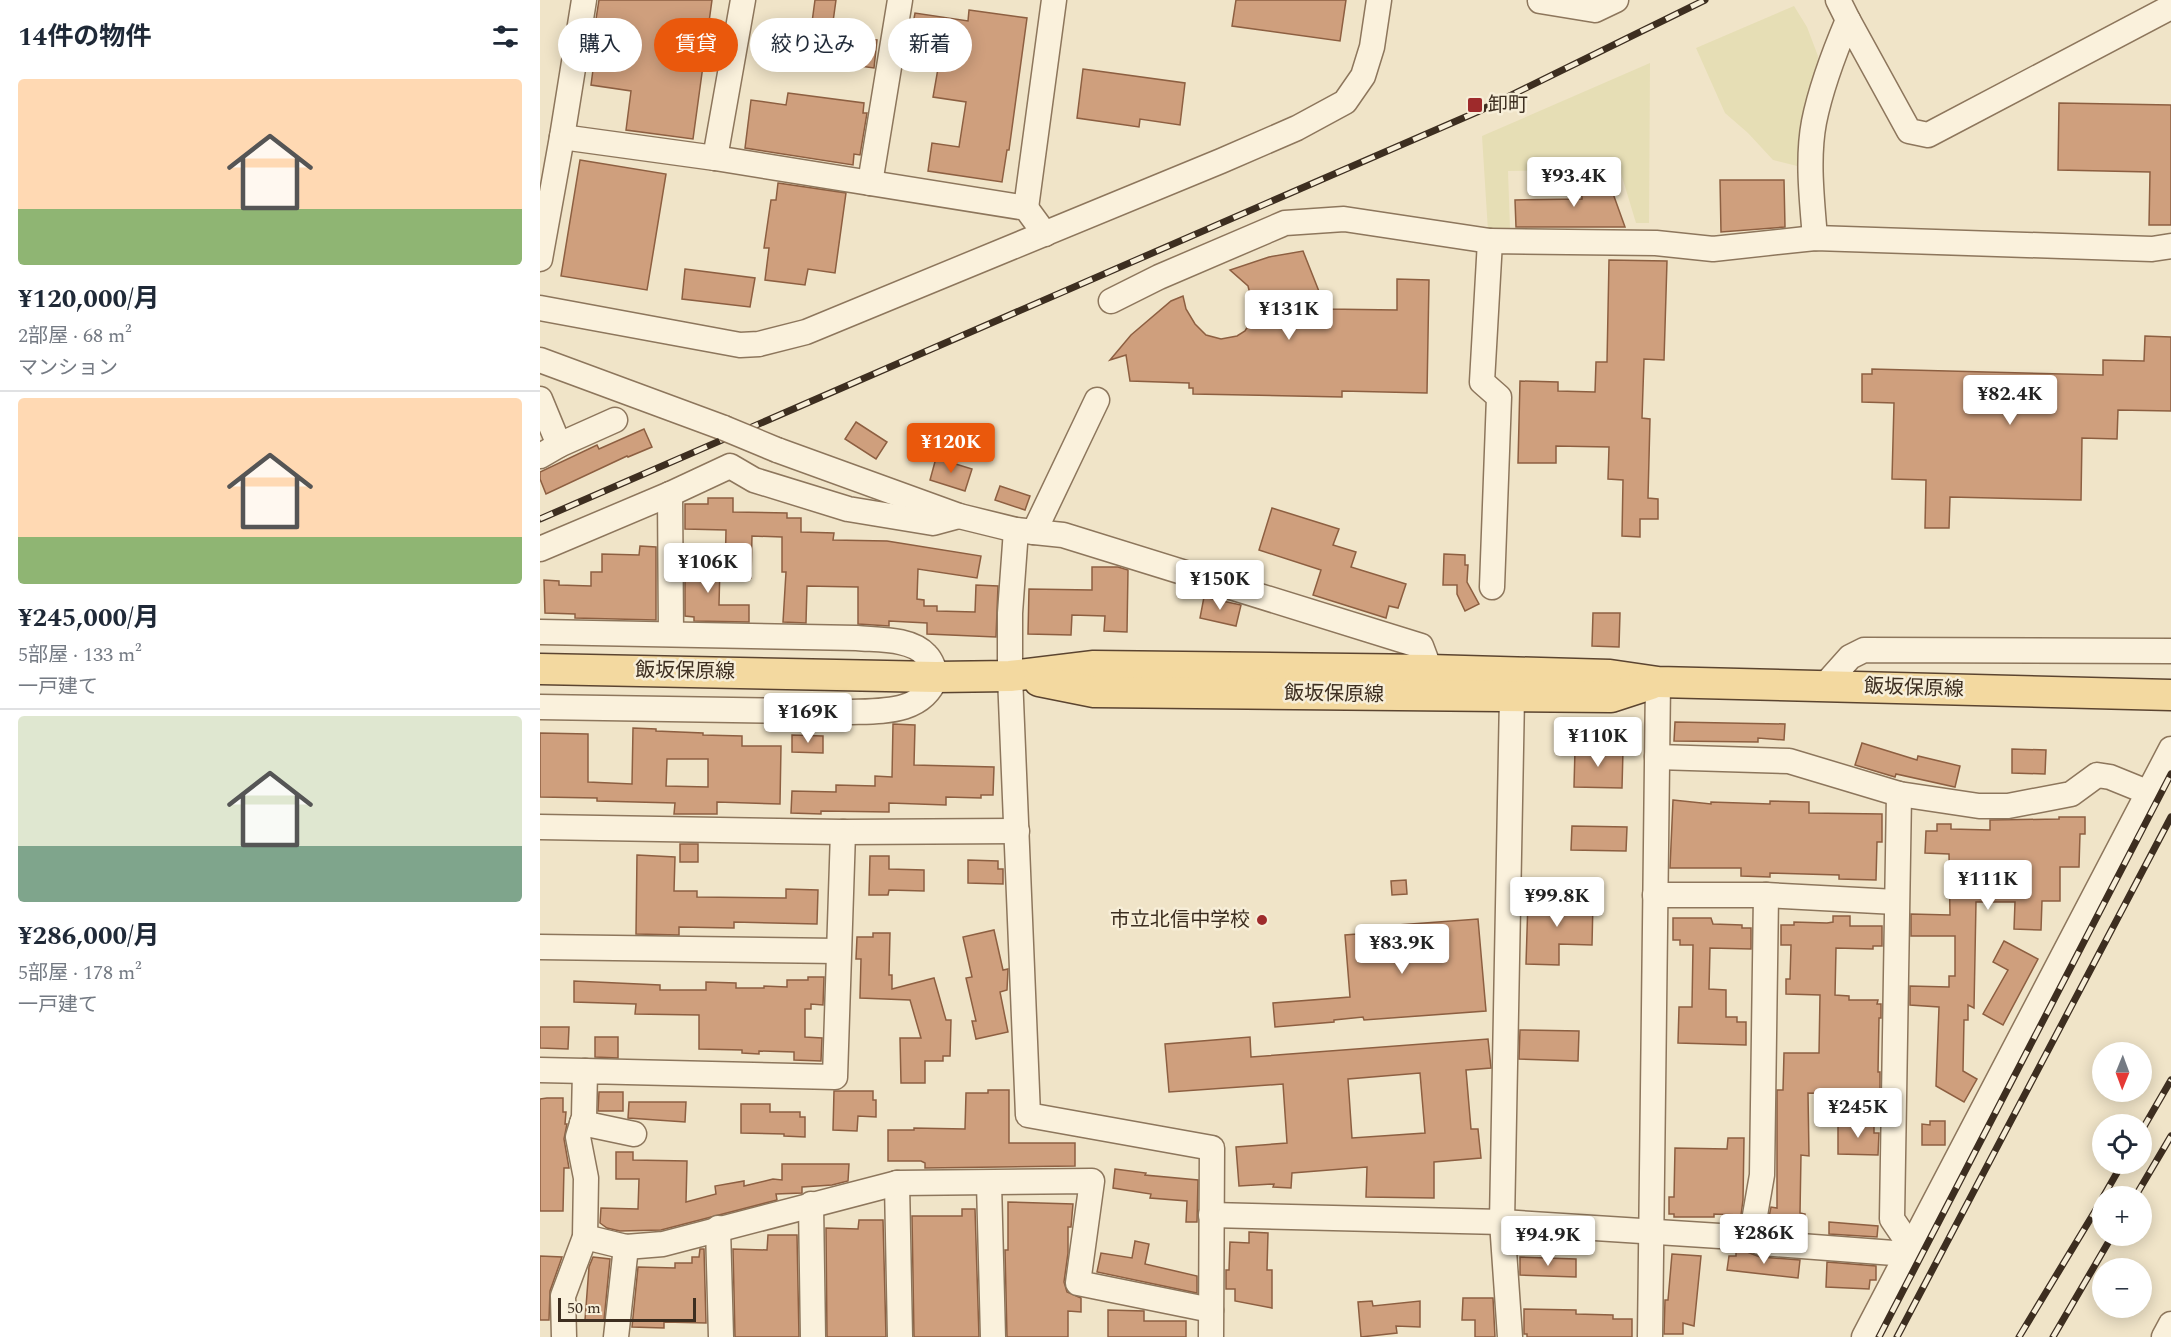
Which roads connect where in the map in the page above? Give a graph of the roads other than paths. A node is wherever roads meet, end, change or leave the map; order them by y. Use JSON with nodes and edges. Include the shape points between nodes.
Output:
{"nodes":[{"id":1,"x":584,"y":0,"type":"edge"},
{"id":2,"x":743,"y":0,"type":"edge"},
{"id":3,"x":900,"y":0,"type":"edge"},
{"id":4,"x":1054,"y":0,"type":"edge"},
{"id":5,"x":1379,"y":0,"type":"edge"},
{"id":6,"x":1538,"y":0,"type":"edge"},
{"id":7,"x":1616,"y":0,"type":"edge"},
{"id":8,"x":2171,"y":8,"type":"edge"},
{"id":9,"x":1843,"y":10,"type":"edge"},
{"id":10,"x":562,"y":136,"type":"junction"},
{"id":11,"x":715,"y":158,"type":"junction"},
{"id":12,"x":870,"y":183,"type":"junction"},
{"id":13,"x":1026,"y":208,"type":"junction"},
{"id":14,"x":1045,"y":234,"type":"junction"},
{"id":15,"x":1815,"y":238,"type":"junction"},
{"id":16,"x":1490,"y":242,"type":"junction"},
{"id":17,"x":2171,"y":246,"type":"edge"},
{"id":18,"x":540,"y":259,"type":"edge"},
{"id":19,"x":1110,"y":302,"type":"dead end"},
{"id":20,"x":540,"y":308,"type":"edge"},
{"id":21,"x":540,"y":360,"type":"edge"},
{"id":22,"x":540,"y":399,"type":"edge"},
{"id":23,"x":1097,"y":400,"type":"dead end"},
{"id":24,"x":615,"y":420,"type":"dead end"},
{"id":25,"x":549,"y":450,"type":"edge"},
{"id":26,"x":670,"y":494,"type":"junction"},
{"id":27,"x":959,"y":516,"type":"junction"},
{"id":28,"x":1025,"y":531,"type":"junction"},
{"id":29,"x":540,"y":549,"type":"edge"},
{"id":30,"x":1492,"y":586,"type":"dead end"},
{"id":31,"x":540,"y":632,"type":"edge"},
{"id":32,"x":671,"y":634,"type":"junction"},
{"id":33,"x":2171,"y":651,"type":"edge"},
{"id":34,"x":540,"y":669,"type":"edge"},
{"id":35,"x":1430,"y":670,"type":"junction"},
{"id":36,"x":936,"y":676,"type":"junction"},
{"id":37,"x":1010,"y":676,"type":"junction"},
{"id":38,"x":1658,"y":682,"type":"junction"},
{"id":39,"x":1825,"y":685,"type":"junction"},
{"id":40,"x":2171,"y":695,"type":"edge"},
{"id":41,"x":1512,"y":696,"type":"junction"},
{"id":42,"x":540,"y":706,"type":"edge"},
{"id":43,"x":2171,"y":749,"type":"edge"},
{"id":44,"x":1657,"y":757,"type":"junction"},
{"id":45,"x":2147,"y":792,"type":"junction"},
{"id":46,"x":1899,"y":794,"type":"junction"},
{"id":47,"x":540,"y":827,"type":"edge"},
{"id":48,"x":1017,"y":831,"type":"junction"},
{"id":49,"x":843,"y":832,"type":"junction"},
{"id":50,"x":1655,"y":895,"type":"junction"},
{"id":51,"x":1766,"y":895,"type":"junction"},
{"id":52,"x":1896,"y":902,"type":"junction"},
{"id":53,"x":540,"y":947,"type":"edge"},
{"id":54,"x":838,"y":951,"type":"junction"},
{"id":55,"x":540,"y":1070,"type":"edge"},
{"id":56,"x":585,"y":1071,"type":"junction"},
{"id":57,"x":582,"y":1123,"type":"junction"},
{"id":58,"x":634,"y":1134,"type":"dead end"},
{"id":59,"x":897,"y":1183,"type":"junction"},
{"id":60,"x":989,"y":1183,"type":"junction"},
{"id":61,"x":812,"y":1204,"type":"junction"},
{"id":62,"x":1211,"y":1215,"type":"junction"},
{"id":63,"x":1502,"y":1222,"type":"junction"},
{"id":64,"x":718,"y":1228,"type":"junction"},
{"id":65,"x":1652,"y":1232,"type":"junction"},
{"id":66,"x":585,"y":1237,"type":"junction"},
{"id":67,"x":1751,"y":1238,"type":"junction"},
{"id":68,"x":627,"y":1247,"type":"junction"},
{"id":69,"x":1909,"y":1250,"type":"junction"},
{"id":70,"x":1211,"y":1310,"type":"junction"},
{"id":71,"x":2171,"y":1324,"type":"edge"},
{"id":72,"x":564,"y":1337,"type":"edge"},
{"id":73,"x":616,"y":1337,"type":"edge"},
{"id":74,"x":721,"y":1337,"type":"edge"},
{"id":75,"x":813,"y":1337,"type":"edge"},
{"id":76,"x":900,"y":1337,"type":"edge"},
{"id":77,"x":993,"y":1337,"type":"edge"},
{"id":78,"x":1211,"y":1337,"type":"edge"},
{"id":79,"x":1510,"y":1337,"type":"edge"},
{"id":80,"x":1650,"y":1337,"type":"edge"},
{"id":81,"x":1864,"y":1337,"type":"edge"},
{"id":82,"x":2164,"y":1337,"type":"edge"}],
"edges":[{"from":1,"to":10,"type":"street"},
{"from":2,"to":11,"type":"street"},
{"from":3,"to":12,"type":"street"},
{"from":4,"to":13,"type":"street"},
{"from":5,"to":14,"type":"street","via":[[1364,76],[1345,102],[1221,162]]},
{"from":6,"to":7,"type":"street","via":[[1596,10]]},
{"from":8,"to":9,"type":"street","via":[[1928,135],[1910,131]]},
{"from":9,"to":15,"type":"street","via":[[1814,122],[1810,180]]},
{"from":10,"to":11,"type":"street"},
{"from":10,"to":18,"type":"street"},
{"from":11,"to":12,"type":"street"},
{"from":12,"to":13,"type":"street"},
{"from":13,"to":14,"type":"street"},
{"from":14,"to":20,"type":"street","via":[[806,332],[759,344],[718,342]]},
{"from":15,"to":16,"type":"street","via":[[1713,249],[1644,243]]},
{"from":15,"to":17,"type":"street","via":[[2152,249]]},
{"from":16,"to":19,"type":"street","via":[[1344,219],[1286,223],[1158,277]]},
{"from":16,"to":30,"type":"street","via":[[1482,382],[1499,397]]},
{"from":21,"to":27,"type":"street","bridge":true},
{"from":22,"to":25,"type":"street"},
{"from":23,"to":28,"type":"street"},
{"from":24,"to":25,"type":"street"},
{"from":26,"to":27,"type":"street","via":[[730,466],[754,480],[848,509],[933,523]]},
{"from":26,"to":29,"type":"street"},
{"from":26,"to":32,"type":"street"},
{"from":27,"to":28,"type":"street"},
{"from":28,"to":35,"type":"street","via":[[1064,535],[1421,646]]},
{"from":28,"to":37,"type":"street","via":[[1010,613]]},
{"from":31,"to":32,"type":"street"},
{"from":32,"to":36,"type":"street","via":[[900,642],[922,651]]},
{"from":33,"to":39,"type":"street","via":[[1864,650],[1850,657]]},
{"from":34,"to":36,"type":"main road","name":"飯坂保原線"},
{"from":35,"to":37,"type":"main road","name":"飯坂保原線","via":[[1094,666]]},
{"from":35,"to":38,"type":"main road","name":"飯坂保原線","via":[[1610,675]]},
{"from":36,"to":37,"type":"main road","name":"飯坂保原線"},
{"from":36,"to":42,"type":"street","via":[[923,699],[878,711]]},
{"from":37,"to":41,"type":"main road","name":"飯坂保原線","via":[[1094,692]]},
{"from":37,"to":48,"type":"street"},
{"from":38,"to":39,"type":"main road","name":"飯坂保原線"},
{"from":38,"to":41,"type":"main road","name":"飯坂保原線","via":[[1611,697]]},
{"from":38,"to":44,"type":"street"},
{"from":39,"to":40,"type":"main road","name":"飯坂保原線"},
{"from":41,"to":63,"type":"street"},
{"from":43,"to":45,"type":"street"},
{"from":44,"to":46,"type":"street","via":[[1789,762]]},
{"from":44,"to":50,"type":"street"},
{"from":45,"to":46,"type":"street","via":[[2097,775],[2071,794],[2008,806],[1979,806]]},
{"from":45,"to":69,"type":"street"},
{"from":46,"to":52,"type":"street"},
{"from":47,"to":49,"type":"street"},
{"from":48,"to":49,"type":"street"},
{"from":48,"to":62,"type":"street","via":[[1028,1115],[1212,1148]]},
{"from":49,"to":54,"type":"street"},
{"from":50,"to":51,"type":"street"},
{"from":50,"to":65,"type":"street"},
{"from":51,"to":52,"type":"street"},
{"from":51,"to":67,"type":"street","via":[[1762,1175]]},
{"from":52,"to":69,"type":"street","via":[[1892,1219]]},
{"from":53,"to":54,"type":"street"},
{"from":54,"to":56,"type":"street","via":[[835,1077]]},
{"from":55,"to":56,"type":"street"},
{"from":56,"to":57,"type":"street"},
{"from":57,"to":58,"type":"street"},
{"from":57,"to":66,"type":"street","via":[[578,1137],[586,1178]]},
{"from":59,"to":60,"type":"street"},
{"from":59,"to":61,"type":"street"},
{"from":59,"to":76,"type":"street"},
{"from":60,"to":70,"type":"street","via":[[1092,1181],[1078,1283]]},
{"from":60,"to":77,"type":"street"},
{"from":61,"to":64,"type":"street"},
{"from":61,"to":75,"type":"street"},
{"from":62,"to":63,"type":"street"},
{"from":62,"to":70,"type":"street"},
{"from":63,"to":65,"type":"street"},
{"from":63,"to":79,"type":"street"},
{"from":64,"to":68,"type":"street","via":[[663,1244]]},
{"from":64,"to":74,"type":"street"},
{"from":65,"to":67,"type":"street"},
{"from":65,"to":80,"type":"street"},
{"from":66,"to":68,"type":"street"},
{"from":66,"to":72,"type":"street","via":[[563,1296]]},
{"from":67,"to":69,"type":"street","via":[[1761,1243]]},
{"from":68,"to":73,"type":"street"},
{"from":69,"to":81,"type":"street"},
{"from":70,"to":78,"type":"street"},
{"from":71,"to":82,"type":"street"}]}
